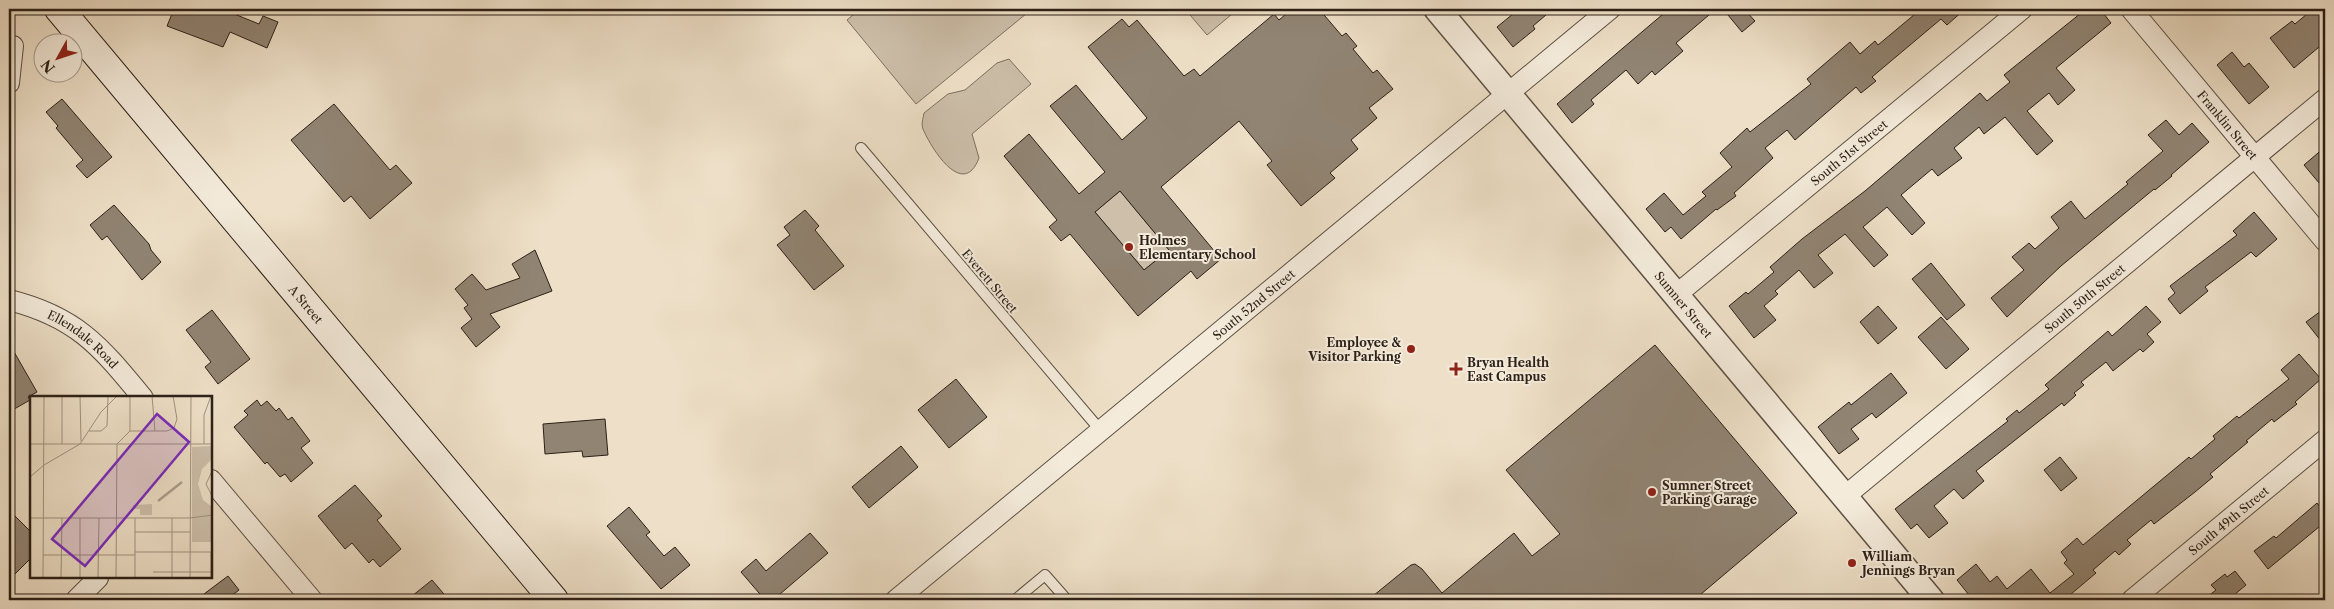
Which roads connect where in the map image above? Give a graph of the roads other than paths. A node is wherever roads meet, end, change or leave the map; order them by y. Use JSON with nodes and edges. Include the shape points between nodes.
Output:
{"nodes":[{"id":1,"x":59,"y":9,"type":"edge"},
{"id":2,"x":1436,"y":9,"type":"edge"},
{"id":3,"x":1610,"y":9,"type":"edge"},
{"id":4,"x":2022,"y":9,"type":"edge"},
{"id":5,"x":2131,"y":9,"type":"edge"},
{"id":6,"x":13,"y":46,"type":"dead end"},
{"id":7,"x":9,"y":83,"type":"edge"},
{"id":8,"x":1507,"y":94,"type":"junction"},
{"id":9,"x":2325,"y":99,"type":"edge"},
{"id":10,"x":861,"y":148,"type":"dead end"},
{"id":11,"x":2255,"y":157,"type":"junction"},
{"id":12,"x":2325,"y":242,"type":"edge"},
{"id":13,"x":1676,"y":295,"type":"junction"},
{"id":14,"x":9,"y":300,"type":"edge"},
{"id":15,"x":141,"y":396,"type":"edge"},
{"id":16,"x":1101,"y":431,"type":"junction"},
{"id":17,"x":2325,"y":440,"type":"edge"},
{"id":18,"x":212,"y":481,"type":"edge"},
{"id":19,"x":1844,"y":497,"type":"junction"},
{"id":20,"x":97,"y":579,"type":"edge"},
{"id":21,"x":76,"y":600,"type":"edge"},
{"id":22,"x":312,"y":600,"type":"edge"},
{"id":23,"x":554,"y":600,"type":"edge"},
{"id":24,"x":896,"y":600,"type":"edge"},
{"id":25,"x":1015,"y":600,"type":"edge"},
{"id":26,"x":1067,"y":600,"type":"edge"},
{"id":27,"x":1931,"y":600,"type":"edge"},
{"id":28,"x":2132,"y":600,"type":"edge"}],
"edges":[{"from":1,"to":23,"type":"main road","name":"A Street"},
{"from":2,"to":8,"type":"street","name":"Sumner Street"},
{"from":3,"to":8,"type":"street","name":"South 52nd Street"},
{"from":4,"to":13,"type":"street","name":"South 51st Street"},
{"from":5,"to":11,"type":"street","name":"Franklin Street"},
{"from":6,"to":7,"type":"street"},
{"from":8,"to":13,"type":"street","name":"Sumner Street"},
{"from":8,"to":16,"type":"street","name":"South 52nd Street"},
{"from":9,"to":11,"type":"street","name":"South 50th Street"},
{"from":10,"to":16,"type":"lane","name":"Everett Street"},
{"from":11,"to":12,"type":"street","name":"Franklin Street"},
{"from":11,"to":19,"type":"street","name":"South 50th Street"},
{"from":13,"to":19,"type":"street","name":"Sumner Street"},
{"from":14,"to":15,"type":"street","name":"Ellendale Road","via":[[53,313],[76,327],[97,344]]},
{"from":16,"to":24,"type":"street","name":"South 52nd Street"},
{"from":17,"to":28,"type":"street","name":"South 49th Street"},
{"from":18,"to":22,"type":"street"},
{"from":19,"to":27,"type":"street","name":"Sumner Street"},
{"from":20,"to":21,"type":"street"},
{"from":25,"to":26,"type":"lane","via":[[1045,575]]}]}
